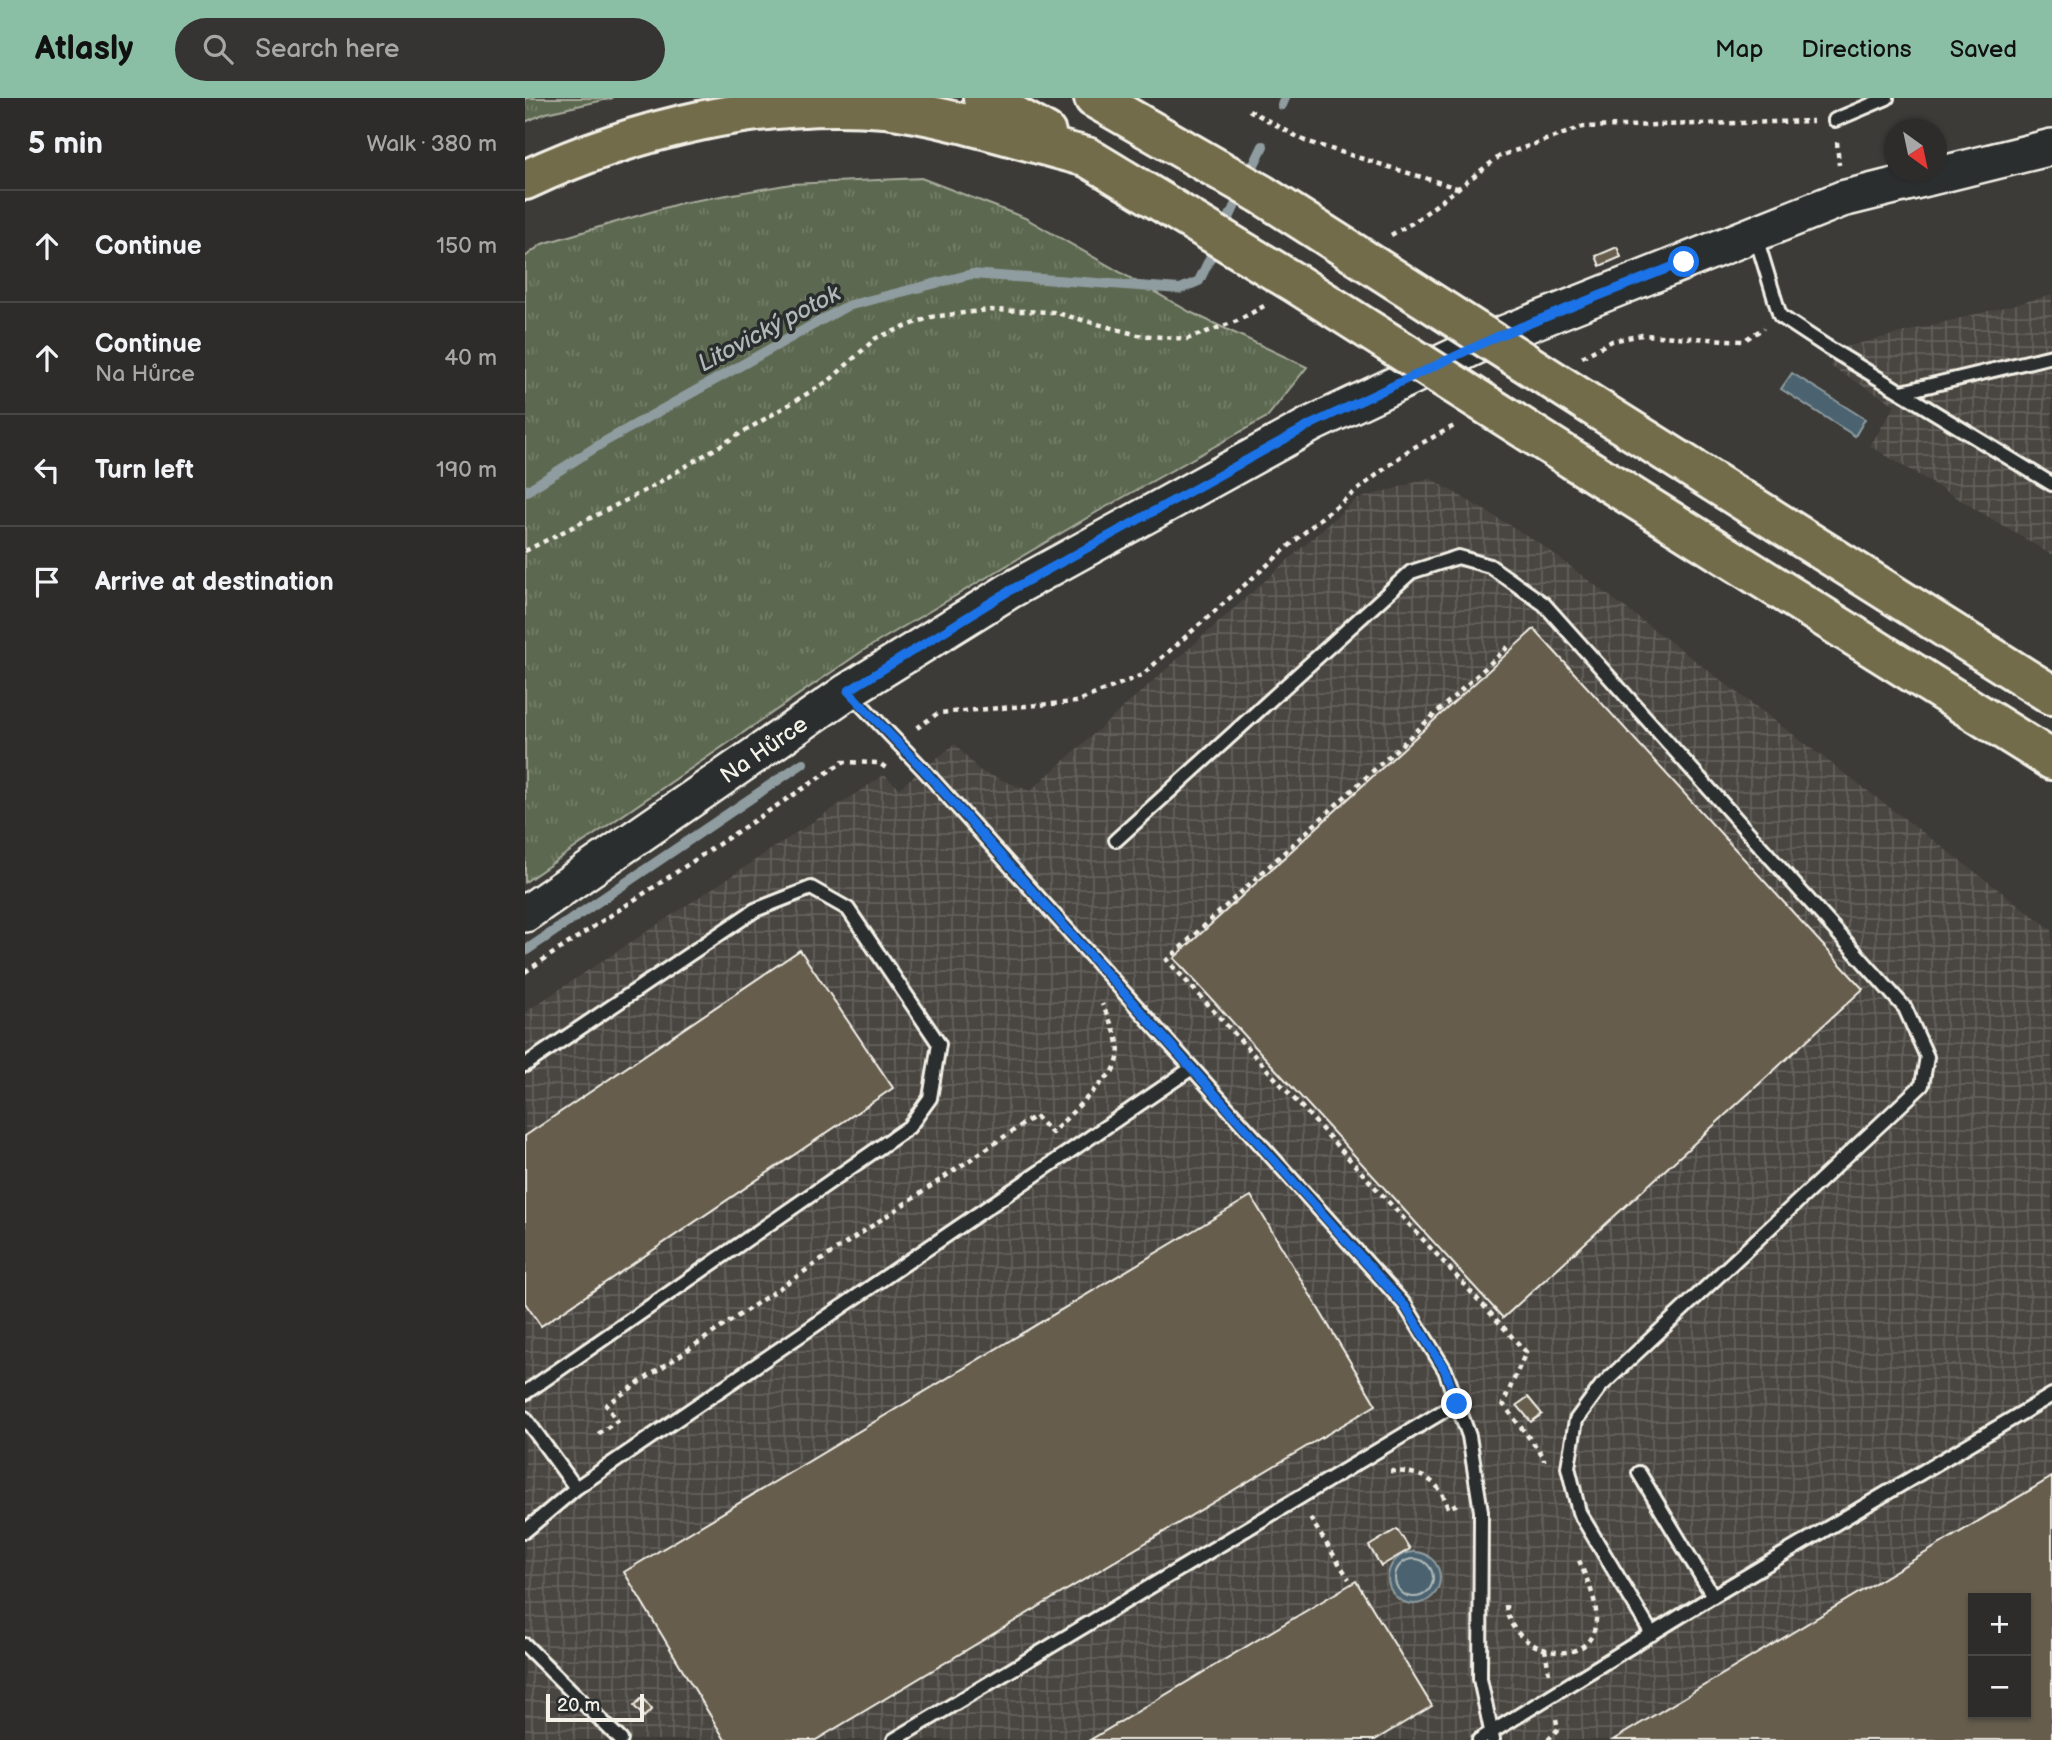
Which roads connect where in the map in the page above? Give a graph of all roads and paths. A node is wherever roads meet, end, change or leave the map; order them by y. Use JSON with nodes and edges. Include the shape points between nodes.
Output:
{"nodes":[{"id":1,"x":983,"y":98,"type":"edge"},
{"id":2,"x":1887,"y":98,"type":"edge"},
{"id":3,"x":1116,"y":102,"type":"edge"},
{"id":4,"x":1249,"y":110,"type":"dead end"},
{"id":5,"x":1835,"y":120,"type":"junction"},
{"id":6,"x":2052,"y":146,"type":"edge"},
{"id":7,"x":1087,"y":158,"type":"junction"},
{"id":8,"x":525,"y":180,"type":"edge"},
{"id":9,"x":1458,"y":188,"type":"junction"},
{"id":10,"x":1842,"y":199,"type":"junction"},
{"id":11,"x":1755,"y":234,"type":"junction"},
{"id":12,"x":1390,"y":236,"type":"dead end"},
{"id":13,"x":1272,"y":302,"type":"dead end"},
{"id":14,"x":1780,"y":316,"type":"junction"},
{"id":15,"x":2052,"y":356,"type":"edge"},
{"id":16,"x":1576,"y":360,"type":"dead end"},
{"id":17,"x":1902,"y":392,"type":"junction"},
{"id":18,"x":1457,"y":424,"type":"dead end"},
{"id":19,"x":2052,"y":484,"type":"edge"},
{"id":20,"x":525,"y":551,"type":"edge"},
{"id":21,"x":1508,"y":647,"type":"dead end"},
{"id":22,"x":848,"y":691,"type":"junction"},
{"id":23,"x":2052,"y":695,"type":"edge"},
{"id":24,"x":917,"y":728,"type":"dead end"},
{"id":25,"x":2052,"y":760,"type":"edge"},
{"id":26,"x":896,"y":775,"type":"dead end"},
{"id":27,"x":1116,"y":840,"type":"dead end"},
{"id":28,"x":525,"y":914,"type":"edge"},
{"id":29,"x":525,"y":972,"type":"edge"},
{"id":30,"x":525,"y":1065,"type":"edge"},
{"id":31,"x":1192,"y":1068,"type":"junction"},
{"id":32,"x":525,"y":1393,"type":"edge"},
{"id":33,"x":2052,"y":1395,"type":"edge"},
{"id":34,"x":1457,"y":1404,"type":"junction"},
{"id":35,"x":525,"y":1418,"type":"edge"},
{"id":36,"x":1545,"y":1467,"type":"dead end"},
{"id":37,"x":1639,"y":1473,"type":"dead end"},
{"id":38,"x":1380,"y":1475,"type":"dead end"},
{"id":39,"x":576,"y":1488,"type":"junction"},
{"id":40,"x":1479,"y":1496,"type":"junction"},
{"id":41,"x":1318,"y":1509,"type":"dead end"},
{"id":42,"x":525,"y":1531,"type":"edge"},
{"id":43,"x":1576,"y":1553,"type":"dead end"},
{"id":44,"x":1349,"y":1579,"type":"dead end"},
{"id":45,"x":1713,"y":1597,"type":"junction"},
{"id":46,"x":1505,"y":1599,"type":"dead end"},
{"id":47,"x":1652,"y":1634,"type":"junction"},
{"id":48,"x":525,"y":1645,"type":"edge"},
{"id":49,"x":1492,"y":1736,"type":"edge"},
{"id":50,"x":621,"y":1740,"type":"edge"},
{"id":51,"x":894,"y":1740,"type":"edge"},
{"id":52,"x":1479,"y":1740,"type":"edge"}],
"edges":[{"from":1,"to":7,"type":"highway"},
{"from":2,"to":5,"type":"lane"},
{"from":3,"to":23,"type":"highway","bridge":true},
{"from":4,"to":9,"type":"path","via":[[1305,141]]},
{"from":5,"to":9,"type":"path","via":[[1583,127],[1500,156]]},
{"from":5,"to":10,"type":"path"},
{"from":6,"to":10,"type":"main road","name":"Na Hůrce"},
{"from":7,"to":8,"type":"highway","via":[[909,111],[860,104],[792,104],[744,109],[670,126]]},
{"from":7,"to":25,"type":"highway","bridge":true,"via":[[1295,283]]},
{"from":9,"to":12,"type":"path"},
{"from":10,"to":11,"type":"main road","name":"Na Hůrce"},
{"from":11,"to":14,"type":"lane"},
{"from":11,"to":22,"type":"main road","name":"Na Hůrce","via":[[1498,336],[1325,418],[1009,591]]},
{"from":13,"to":20,"type":"path","via":[[1187,339],[1138,335],[1053,312],[988,310],[931,317],[876,338],[830,380],[646,490]]},
{"from":14,"to":16,"type":"path","via":[[1743,341],[1642,335],[1612,341]]},
{"from":14,"to":17,"type":"lane"},
{"from":15,"to":17,"type":"lane"},
{"from":17,"to":19,"type":"lane"},
{"from":18,"to":24,"type":"path","via":[[1409,450],[1321,518],[1142,675],[1076,702],[938,713]]},
{"from":21,"to":36,"type":"path","via":[[1167,960],[1526,1352],[1503,1404],[1544,1457]]},
{"from":22,"to":28,"type":"main road","name":"Na Hůrce"},
{"from":22,"to":31,"type":"lane"},
{"from":26,"to":29,"type":"path","via":[[879,762],[843,762]]},
{"from":27,"to":47,"type":"lane","via":[[1411,572],[1458,557],[1490,566],[1544,604],[1905,1008],[1927,1057],[1922,1084],[1601,1386],[1576,1419],[1568,1466],[1579,1512]]},
{"from":30,"to":32,"type":"lane","via":[[755,910],[811,888],[848,909],[939,1044],[930,1098],[909,1127]]},
{"from":31,"to":34,"type":"lane","via":[[1405,1306],[1445,1370]]},
{"from":31,"to":39,"type":"lane"},
{"from":33,"to":45,"type":"lane"},
{"from":34,"to":40,"type":"lane","via":[[1469,1436]]},
{"from":34,"to":51,"type":"lane"},
{"from":35,"to":39,"type":"lane"},
{"from":37,"to":45,"type":"lane"},
{"from":38,"to":40,"type":"path","via":[[1391,1470],[1429,1478],[1443,1493],[1448,1508]]},
{"from":39,"to":42,"type":"lane"},
{"from":40,"to":49,"type":"lane","via":[[1480,1679]]},
{"from":41,"to":44,"type":"path","via":[[1308,1515]]},
{"from":43,"to":46,"type":"path","via":[[1596,1608],[1596,1626],[1591,1640],[1574,1652],[1534,1647],[1517,1632]]},
{"from":45,"to":47,"type":"lane"},
{"from":47,"to":49,"type":"lane"},
{"from":48,"to":50,"type":"lane"},
{"from":49,"to":52,"type":"lane"}]}
